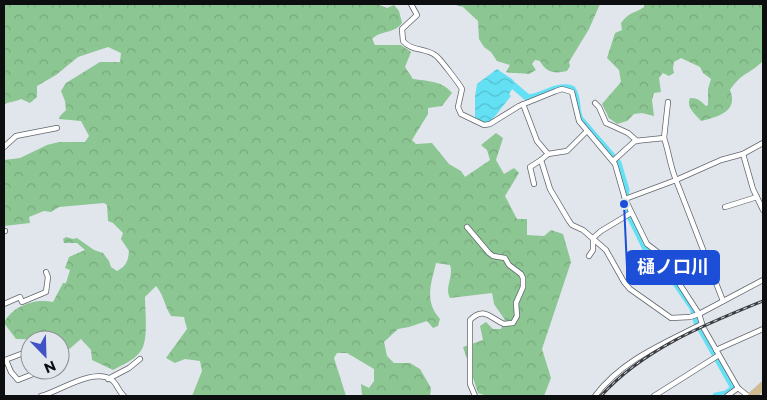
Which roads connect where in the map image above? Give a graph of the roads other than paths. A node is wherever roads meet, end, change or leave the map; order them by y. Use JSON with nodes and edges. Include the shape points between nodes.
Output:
{"nodes":[{"id":1,"x":412,"y":4,"type":"edge"},
{"id":2,"x":668,"y":102,"type":"dead end"},
{"id":3,"x":595,"y":103,"type":"dead end"},
{"id":4,"x":523,"y":104,"type":"junction"},
{"id":5,"x":57,"y":128,"type":"dead end"},
{"id":6,"x":587,"y":131,"type":"junction"},
{"id":7,"x":664,"y":138,"type":"junction"},
{"id":8,"x":637,"y":140,"type":"junction"},
{"id":9,"x":763,"y":143,"type":"edge"},
{"id":10,"x":4,"y":147,"type":"edge"},
{"id":11,"x":548,"y":154,"type":"junction"},
{"id":12,"x":743,"y":154,"type":"junction"},
{"id":13,"x":541,"y":160,"type":"junction"},
{"id":14,"x":613,"y":162,"type":"junction"},
{"id":15,"x":676,"y":180,"type":"junction"},
{"id":16,"x":534,"y":184,"type":"dead end"},
{"id":17,"x":757,"y":197,"type":"junction"},
{"id":18,"x":625,"y":199,"type":"junction"},
{"id":19,"x":726,"y":208,"type":"dead end"},
{"id":20,"x":763,"y":210,"type":"edge"},
{"id":21,"x":631,"y":213,"type":"junction"},
{"id":22,"x":467,"y":227,"type":"dead end"},
{"id":23,"x":593,"y":238,"type":"junction"},
{"id":24,"x":589,"y":256,"type":"dead end"},
{"id":25,"x":46,"y":272,"type":"dead end"},
{"id":26,"x":763,"y":280,"type":"edge"},
{"id":27,"x":723,"y":301,"type":"junction"},
{"id":28,"x":4,"y":304,"type":"edge"},
{"id":29,"x":699,"y":314,"type":"junction"},
{"id":30,"x":702,"y":324,"type":"junction"},
{"id":31,"x":763,"y":329,"type":"edge"},
{"id":32,"x":716,"y":350,"type":"junction"},
{"id":33,"x":20,"y":354,"type":"edge"},
{"id":34,"x":719,"y":355,"type":"junction"},
{"id":35,"x":140,"y":359,"type":"dead end"},
{"id":36,"x":5,"y":360,"type":"edge"},
{"id":37,"x":20,"y":379,"type":"edge"},
{"id":38,"x":108,"y":379,"type":"junction"},
{"id":39,"x":763,"y":386,"type":"edge"},
{"id":40,"x":738,"y":388,"type":"junction"},
{"id":41,"x":41,"y":396,"type":"edge"},
{"id":42,"x":124,"y":396,"type":"edge"},
{"id":43,"x":475,"y":396,"type":"edge"},
{"id":44,"x":595,"y":396,"type":"edge"},
{"id":45,"x":654,"y":396,"type":"edge"},
{"id":46,"x":727,"y":396,"type":"edge"},
{"id":47,"x":750,"y":396,"type":"edge"}],
"edges":[{"from":1,"to":4,"type":"street","via":[[416,15],[402,29],[403,41],[410,47],[437,55],[462,89],[458,107],[461,114],[477,123],[490,124]]},
{"from":2,"to":7,"type":"street"},
{"from":3,"to":8,"type":"street","via":[[606,123]]},
{"from":4,"to":6,"type":"street","via":[[562,89],[568,90],[572,92],[578,121]]},
{"from":4,"to":11,"type":"street","via":[[537,141]]},
{"from":5,"to":10,"type":"street","via":[[16,136]]},
{"from":6,"to":11,"type":"street","via":[[566,151]]},
{"from":6,"to":14,"type":"street"},
{"from":7,"to":8,"type":"street"},
{"from":7,"to":15,"type":"street"},
{"from":8,"to":14,"type":"street"},
{"from":9,"to":12,"type":"street"},
{"from":11,"to":13,"type":"street"},
{"from":12,"to":15,"type":"street"},
{"from":12,"to":17,"type":"street"},
{"from":13,"to":16,"type":"street","via":[[530,167]]},
{"from":13,"to":23,"type":"street","via":[[550,189],[569,221]]},
{"from":14,"to":18,"type":"street"},
{"from":15,"to":18,"type":"street"},
{"from":15,"to":27,"type":"street"},
{"from":17,"to":19,"type":"street"},
{"from":17,"to":20,"type":"street"},
{"from":18,"to":21,"type":"street"},
{"from":21,"to":23,"type":"street"},
{"from":21,"to":29,"type":"street","via":[[647,244],[660,254]]},
{"from":22,"to":43,"type":"street","via":[[489,253],[505,258],[521,274],[523,282],[513,323],[504,324],[485,313],[470,320],[470,384]]},
{"from":23,"to":24,"type":"street"},
{"from":23,"to":29,"type":"street","via":[[606,250],[630,289],[664,314],[671,318]]},
{"from":25,"to":28,"type":"street","via":[[46,292],[22,302],[20,297]]},
{"from":26,"to":27,"type":"street"},
{"from":27,"to":29,"type":"street"},
{"from":29,"to":30,"type":"street"},
{"from":30,"to":32,"type":"street"},
{"from":30,"to":44,"type":"street","via":[[633,360]]},
{"from":31,"to":32,"type":"street"},
{"from":32,"to":34,"type":"street"},
{"from":33,"to":36,"type":"street"},
{"from":34,"to":40,"type":"street"},
{"from":34,"to":45,"type":"street"},
{"from":35,"to":38,"type":"street"},
{"from":36,"to":37,"type":"street","via":[[11,372]]},
{"from":38,"to":41,"type":"street","via":[[90,377]]},
{"from":38,"to":42,"type":"street","via":[[114,381]]},
{"from":39,"to":47,"type":"main road"},
{"from":40,"to":46,"type":"street"},
{"from":40,"to":47,"type":"street"}]}
